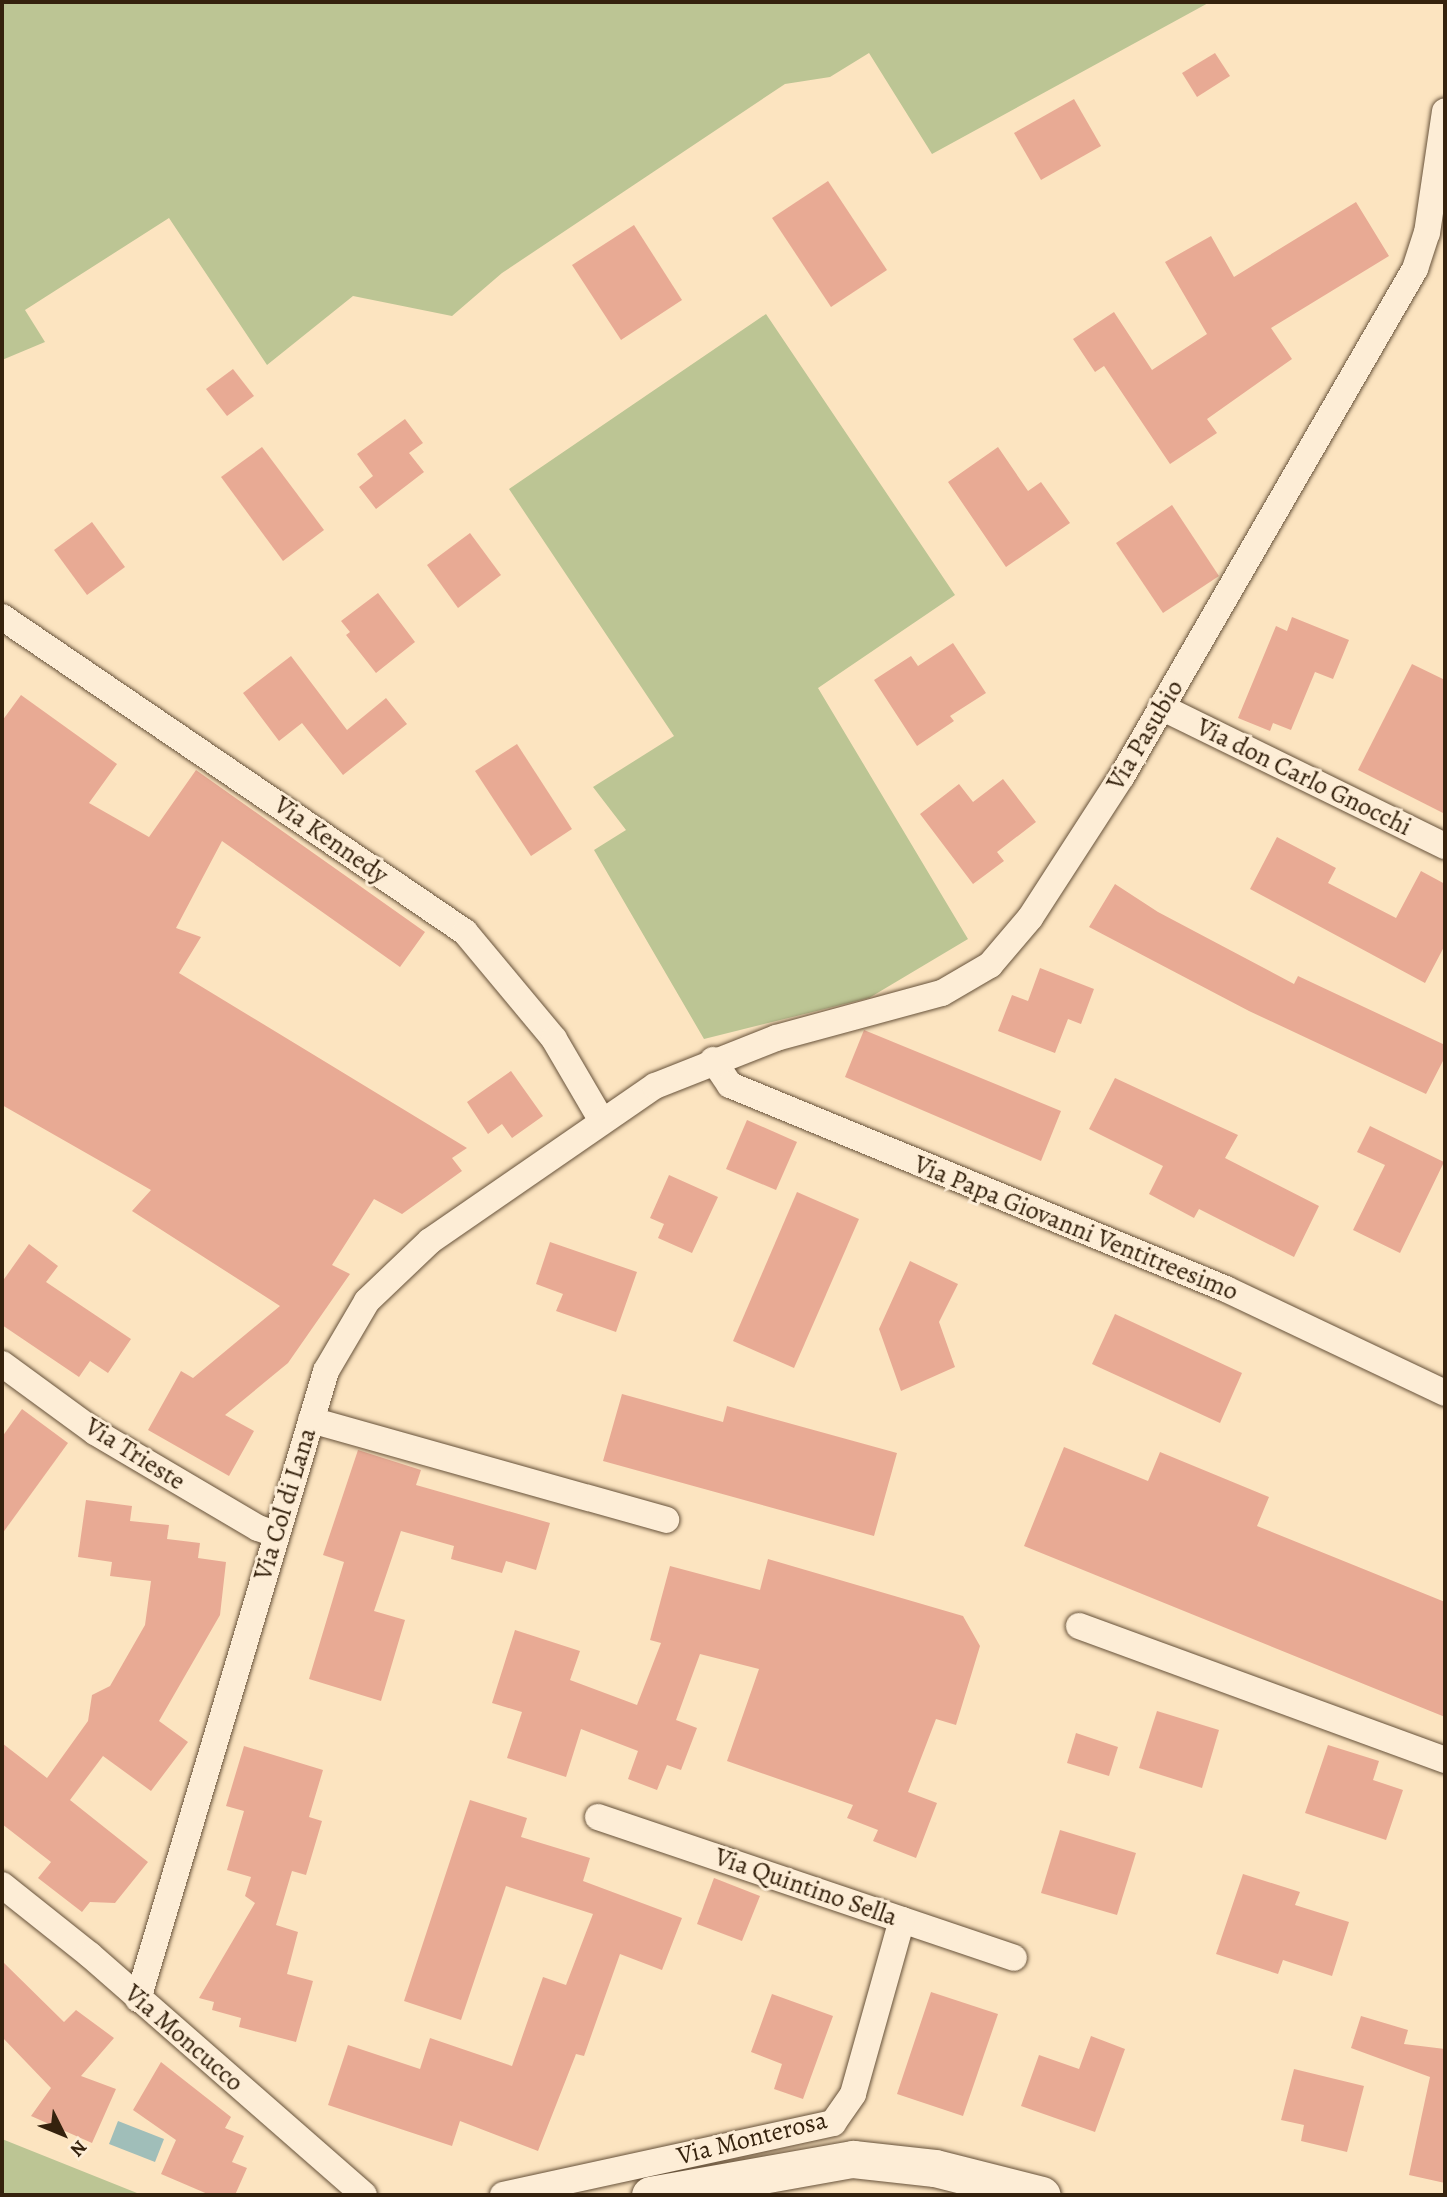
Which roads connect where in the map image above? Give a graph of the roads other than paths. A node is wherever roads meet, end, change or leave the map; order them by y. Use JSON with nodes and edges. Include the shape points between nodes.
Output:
{"nodes":[{"id":1,"x":1445,"y":111,"type":"edge"},
{"id":2,"x":2,"y":617,"type":"edge"},
{"id":3,"x":1163,"y":708,"type":"junction"},
{"id":4,"x":1445,"y":846,"type":"edge"},
{"id":5,"x":713,"y":1060,"type":"junction"},
{"id":6,"x":601,"y":1121,"type":"junction"},
{"id":7,"x":2,"y":1364,"type":"edge"},
{"id":8,"x":1445,"y":1393,"type":"edge"},
{"id":9,"x":310,"y":1420,"type":"junction"},
{"id":10,"x":666,"y":1520,"type":"dead end"},
{"id":11,"x":275,"y":1534,"type":"junction"},
{"id":12,"x":1079,"y":1626,"type":"dead end"},
{"id":13,"x":1445,"y":1760,"type":"edge"},
{"id":14,"x":598,"y":1817,"type":"dead end"},
{"id":15,"x":2,"y":1885,"type":"edge"},
{"id":16,"x":902,"y":1920,"type":"junction"},
{"id":17,"x":1014,"y":1958,"type":"dead end"},
{"id":18,"x":138,"y":1999,"type":"junction"},
{"id":19,"x":364,"y":2195,"type":"edge"},
{"id":20,"x":503,"y":2195,"type":"edge"},
{"id":21,"x":650,"y":2195,"type":"edge"},
{"id":22,"x":1042,"y":2195,"type":"edge"}],
"edges":[{"from":1,"to":3,"type":"street","name":"Via Pasubio","via":[[1427,233],[1415,269]]},
{"from":2,"to":6,"type":"street","name":"Via Kennedy","via":[[465,932],[554,1039]]},
{"from":3,"to":4,"type":"street","name":"Via don Carlo Gnocchi"},
{"from":3,"to":5,"type":"street","name":"Via Pasubio","via":[[1076,850],[990,965],[942,993]]},
{"from":5,"to":6,"type":"street","name":"Via Pasubio","via":[[655,1086]]},
{"from":5,"to":8,"type":"street","name":"Via Papa Giovanni Ventitreesimo","via":[[730,1084],[1226,1289]]},
{"from":6,"to":9,"type":"street","name":"Via Col di Lana","via":[[430,1241],[367,1301],[326,1371]]},
{"from":7,"to":11,"type":"street","name":"Via Trieste","via":[[95,1432]]},
{"from":9,"to":10,"type":"street"},
{"from":9,"to":11,"type":"street","name":"Via Col di Lana"},
{"from":11,"to":18,"type":"street","name":"Via Col di Lana"},
{"from":12,"to":13,"type":"street"},
{"from":14,"to":16,"type":"street","name":"Via Quintino Sella"},
{"from":15,"to":18,"type":"street","name":"Via Moncucco"},
{"from":16,"to":17,"type":"street","name":"Via Quintino Sella"},
{"from":16,"to":20,"type":"street","name":"Via Monterosa","via":[[853,2094],[833,2123]]},
{"from":18,"to":19,"type":"street","name":"Via Moncucco"},
{"from":21,"to":22,"type":"street","via":[[853,2159],[935,2168]]}]}
